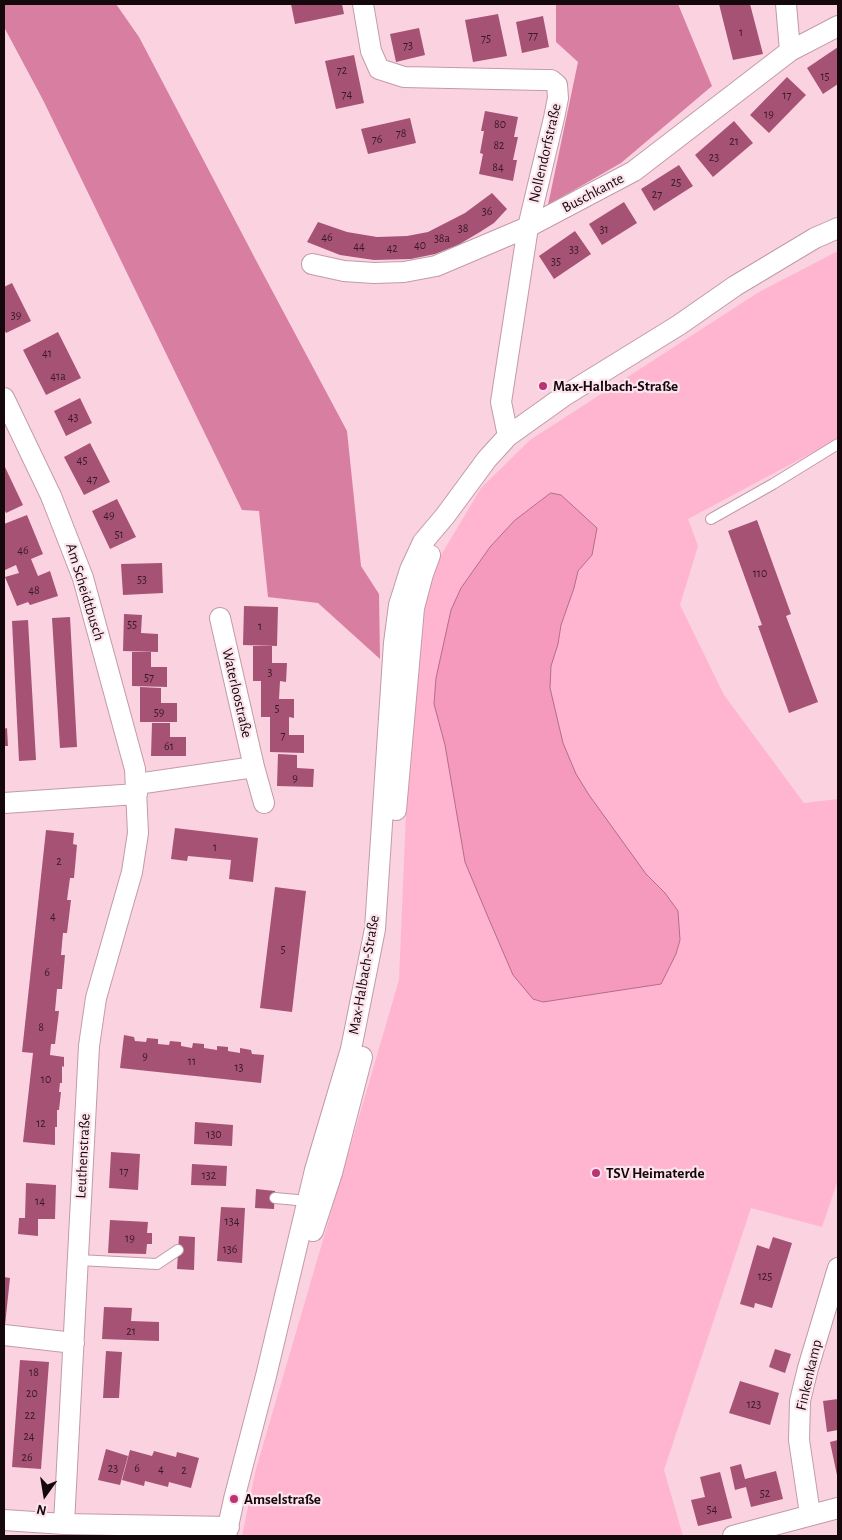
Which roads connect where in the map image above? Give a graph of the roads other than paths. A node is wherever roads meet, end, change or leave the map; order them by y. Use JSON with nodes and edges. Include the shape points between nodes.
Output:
{"nodes":[{"id":1,"x":363,"y":4,"type":"edge"},
{"id":2,"x":786,"y":4,"type":"edge"},
{"id":3,"x":838,"y":26,"type":"edge"},
{"id":4,"x":790,"y":51,"type":"junction"},
{"id":5,"x":528,"y":228,"type":"junction"},
{"id":6,"x":838,"y":228,"type":"edge"},
{"id":7,"x":312,"y":264,"type":"dead end"},
{"id":8,"x":4,"y":398,"type":"edge"},
{"id":9,"x":508,"y":436,"type":"junction"},
{"id":10,"x":838,"y":444,"type":"edge"},
{"id":11,"x":445,"y":516,"type":"junction"},
{"id":12,"x":711,"y":519,"type":"dead end"},
{"id":13,"x":220,"y":618,"type":"dead end"},
{"id":14,"x":254,"y":767,"type":"junction"},
{"id":15,"x":137,"y":789,"type":"junction"},
{"id":16,"x":4,"y":803,"type":"edge"},
{"id":17,"x":264,"y":803,"type":"dead end"},
{"id":18,"x":275,"y":1198,"type":"dead end"},
{"id":19,"x":308,"y":1201,"type":"junction"},
{"id":20,"x":178,"y":1250,"type":"dead end"},
{"id":21,"x":78,"y":1260,"type":"junction"},
{"id":22,"x":838,"y":1268,"type":"edge"},
{"id":23,"x":4,"y":1335,"type":"edge"},
{"id":24,"x":74,"y":1343,"type":"junction"},
{"id":25,"x":266,"y":1376,"type":"junction"},
{"id":26,"x":838,"y":1508,"type":"edge"},
{"id":27,"x":810,"y":1514,"type":"junction"},
{"id":28,"x":4,"y":1520,"type":"edge"},
{"id":29,"x":64,"y":1524,"type":"junction"},
{"id":30,"x":228,"y":1532,"type":"edge"},
{"id":31,"x":733,"y":1536,"type":"edge"}],
"edges":[{"from":1,"to":5,"type":"street","name":"Nollendorfstraße","via":[[371,51],[378,69],[404,77],[551,80],[558,86],[554,118]]},
{"from":2,"to":4,"type":"street"},
{"from":3,"to":4,"type":"street","name":"Buschkante"},
{"from":4,"to":5,"type":"street","name":"Buschkante","via":[[634,171]]},
{"from":5,"to":7,"type":"street","name":"Buschkante","via":[[436,266],[404,272],[344,271]]},
{"from":5,"to":9,"type":"street","name":"Nollendorfstraße","via":[[501,402]]},
{"from":6,"to":9,"type":"street","name":"Max-Halbach-Straße","via":[[815,238],[735,286]]},
{"from":8,"to":15,"type":"street","name":"Am Scheidtbusch","via":[[52,496],[83,578],[135,770]]},
{"from":9,"to":11,"type":"street","name":"Max-Halbach-Straße"},
{"from":10,"to":12,"type":"lane"},
{"from":11,"to":19,"type":"street","name":"Max-Halbach-Straße","via":[[423,542],[399,605],[375,929],[351,1049]]},
{"from":11,"to":25,"type":"street","name":"Max-Halbach-Straße","via":[[414,608],[387,928],[364,1050],[332,1173]]},
{"from":13,"to":14,"type":"street","name":"Waterloostraße"},
{"from":14,"to":15,"type":"street"},
{"from":14,"to":17,"type":"street","name":"Waterloostraße"},
{"from":15,"to":16,"type":"street"},
{"from":15,"to":21,"type":"street","name":"Leuthenstraße","via":[[138,833],[132,872],[96,998],[89,1046]]},
{"from":18,"to":19,"type":"lane"},
{"from":19,"to":25,"type":"street","name":"Max-Halbach-Straße"},
{"from":20,"to":21,"type":"lane","via":[[157,1264]]},
{"from":21,"to":24,"type":"street","name":"Leuthenstraße"},
{"from":22,"to":27,"type":"street","name":"Finkenkamp","via":[[800,1401],[799,1440]]},
{"from":23,"to":24,"type":"street"},
{"from":24,"to":29,"type":"street","name":"Leuthenstraße"},
{"from":25,"to":30,"type":"street","name":"Max-Halbach-Straße"},
{"from":26,"to":27,"type":"street"},
{"from":27,"to":31,"type":"street"},
{"from":28,"to":29,"type":"street"},
{"from":29,"to":30,"type":"street"}]}
